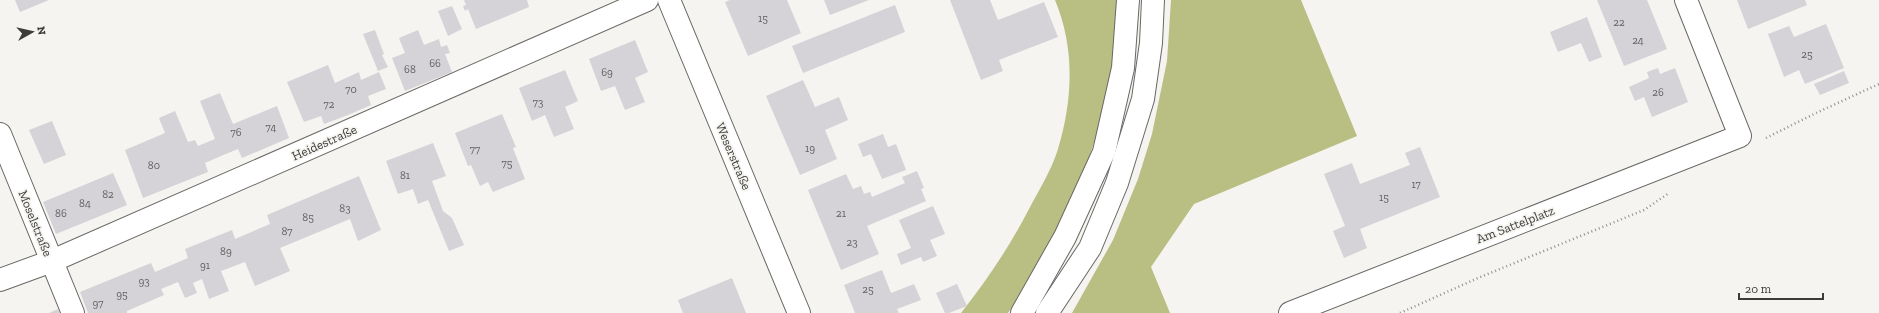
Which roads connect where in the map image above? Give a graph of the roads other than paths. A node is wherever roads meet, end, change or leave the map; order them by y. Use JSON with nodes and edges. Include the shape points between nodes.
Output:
{"nodes":[{"id":1,"x":648,"y":0,"type":"edge"},
{"id":2,"x":669,"y":0,"type":"edge"},
{"id":3,"x":1128,"y":0,"type":"edge"},
{"id":4,"x":1153,"y":0,"type":"edge"},
{"id":5,"x":1686,"y":0,"type":"edge"},
{"id":6,"x":0,"y":134,"type":"edge"},
{"id":7,"x":52,"y":261,"type":"junction"},
{"id":8,"x":0,"y":280,"type":"edge"},
{"id":9,"x":73,"y":313,"type":"edge"},
{"id":10,"x":799,"y":313,"type":"edge"},
{"id":11,"x":1022,"y":313,"type":"edge"},
{"id":12,"x":1047,"y":313,"type":"edge"},
{"id":13,"x":1290,"y":313,"type":"edge"}],
"edges":[{"from":1,"to":7,"type":"main road","name":"Heidestraße"},
{"from":2,"to":10,"type":"main road","name":"Weserstraße"},
{"from":3,"to":11,"type":"main road","via":[[1123,68],[1104,152],[1065,237]]},
{"from":4,"to":12,"type":"main road","via":[[1151,43],[1143,99],[1117,183],[1090,248]]},
{"from":5,"to":13,"type":"main road","name":"Am Sattelplatz","via":[[1740,136]]},
{"from":6,"to":7,"type":"main road","name":"Moselstraße"},
{"from":7,"to":8,"type":"main road","name":"Heidestraße"},
{"from":7,"to":9,"type":"main road","name":"Moselstraße"}]}
